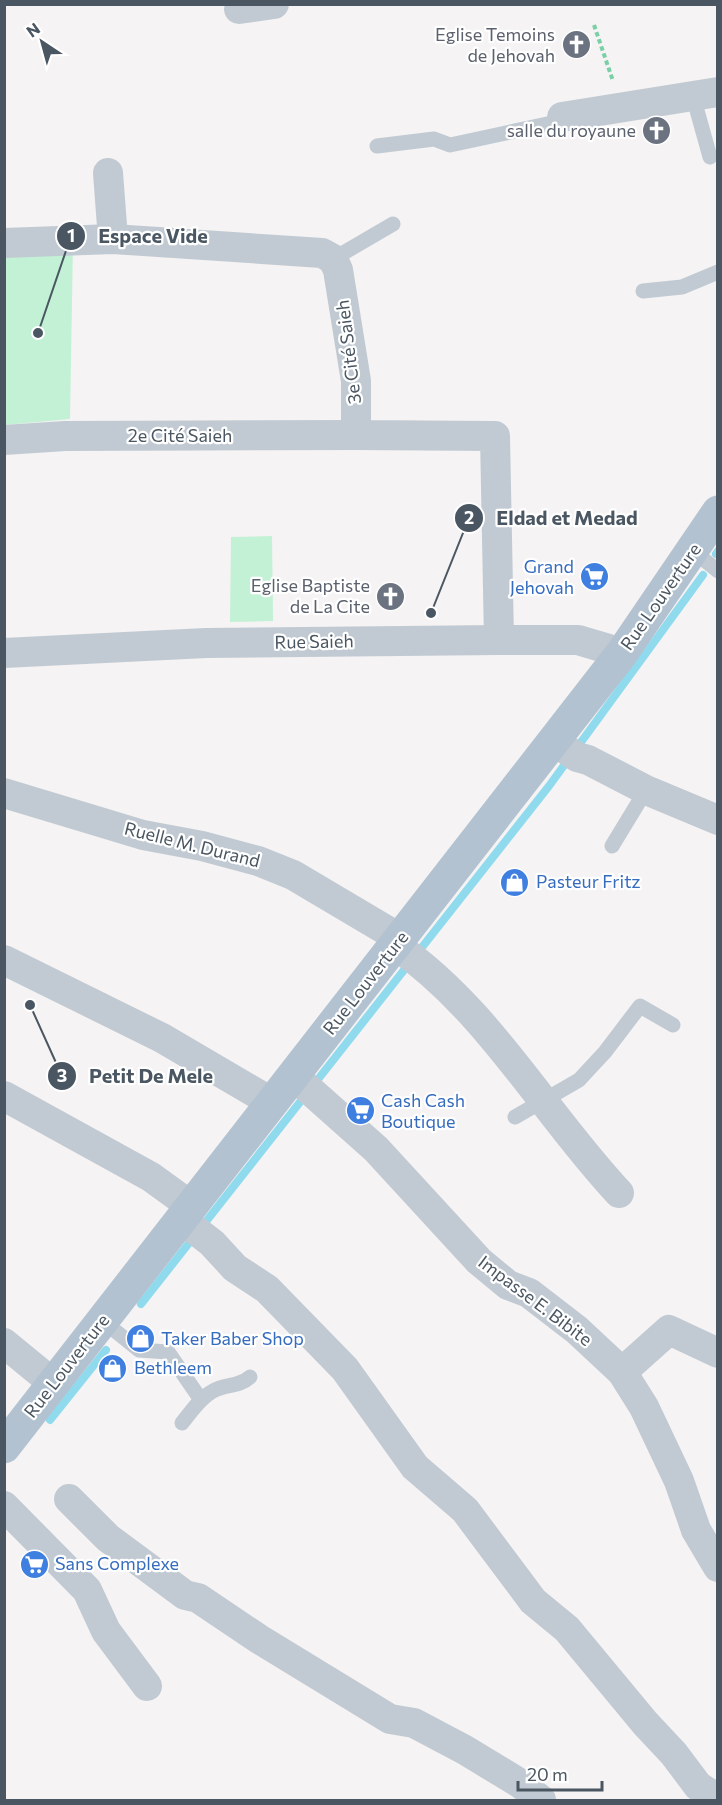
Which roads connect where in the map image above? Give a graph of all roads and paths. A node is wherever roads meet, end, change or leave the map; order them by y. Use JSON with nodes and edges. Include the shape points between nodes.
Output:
{"nodes":[{"id":1,"x":274,"y":4,"type":"edge"},
{"id":2,"x":239,"y":9,"type":"dead end"},
{"id":3,"x":594,"y":25,"type":"dead end"},
{"id":4,"x":705,"y":94,"type":"edge"},
{"id":5,"x":624,"y":107,"type":"junction"},
{"id":6,"x":562,"y":117,"type":"joint"},
{"id":7,"x":377,"y":146,"type":"dead end"},
{"id":8,"x":710,"y":157,"type":"dead end"},
{"id":9,"x":108,"y":173,"type":"dead end"},
{"id":10,"x":393,"y":224,"type":"dead end"},
{"id":11,"x":113,"y":239,"type":"junction"},
{"id":12,"x":4,"y":243,"type":"edge"},
{"id":13,"x":333,"y":259,"type":"junction"},
{"id":14,"x":717,"y":272,"type":"edge"},
{"id":15,"x":643,"y":291,"type":"dead end"},
{"id":16,"x":356,"y":435,"type":"junction"},
{"id":17,"x":4,"y":440,"type":"edge"},
{"id":18,"x":717,"y":512,"type":"edge"},
{"id":19,"x":705,"y":561,"type":"edge"},
{"id":20,"x":499,"y":640,"type":"junction"},
{"id":21,"x":4,"y":653,"type":"edge"},
{"id":22,"x":622,"y":654,"type":"junction"},
{"id":23,"x":572,"y":748,"type":"junction"},
{"id":24,"x":646,"y":790,"type":"junction"},
{"id":25,"x":4,"y":793,"type":"edge"},
{"id":26,"x":717,"y":820,"type":"edge"},
{"id":27,"x":612,"y":846,"type":"dead end"},
{"id":28,"x":406,"y":950,"type":"junction"},
{"id":29,"x":4,"y":960,"type":"edge"},
{"id":30,"x":673,"y":1025,"type":"dead end"},
{"id":31,"x":305,"y":1085,"type":"junction"},
{"id":32,"x":4,"y":1096,"type":"edge"},
{"id":33,"x":543,"y":1100,"type":"junction"},
{"id":34,"x":273,"y":1103,"type":"junction"},
{"id":35,"x":515,"y":1117,"type":"dead end"},
{"id":36,"x":619,"y":1193,"type":"dead end"},
{"id":37,"x":192,"y":1222,"type":"junction"},
{"id":38,"x":103,"y":1321,"type":"junction"},
{"id":39,"x":4,"y":1343,"type":"edge"},
{"id":40,"x":717,"y":1353,"type":"edge"},
{"id":41,"x":622,"y":1372,"type":"junction"},
{"id":42,"x":250,"y":1377,"type":"dead end"},
{"id":43,"x":54,"y":1384,"type":"junction"},
{"id":44,"x":203,"y":1398,"type":"junction"},
{"id":45,"x":182,"y":1423,"type":"dead end"},
{"id":46,"x":4,"y":1447,"type":"edge"},
{"id":47,"x":69,"y":1499,"type":"dead end"},
{"id":48,"x":4,"y":1506,"type":"edge"},
{"id":49,"x":717,"y":1567,"type":"edge"},
{"id":50,"x":147,"y":1686,"type":"dead end"},
{"id":51,"x":717,"y":1799,"type":"edge"},
{"id":52,"x":541,"y":1800,"type":"edge"}],
"edges":[{"from":1,"to":2,"type":"street"},
{"from":3,"to":5,"type":"path"},
{"from":4,"to":5,"type":"street"},
{"from":4,"to":8,"type":"lane"},
{"from":5,"to":6,"type":"street"},
{"from":6,"to":7,"type":"lane","via":[[552,123],[450,145],[434,139]]},
{"from":9,"to":11,"type":"street"},
{"from":10,"to":13,"type":"lane"},
{"from":11,"to":12,"type":"street"},
{"from":11,"to":13,"type":"street","via":[[322,253]]},
{"from":13,"to":16,"type":"street","name":"3e Cité Saieh","via":[[356,381]]},
{"from":14,"to":15,"type":"lane","via":[[682,287]]},
{"from":16,"to":17,"type":"street","name":"2e Cité Saieh","via":[[65,436]]},
{"from":16,"to":20,"type":"street","via":[[495,436]]},
{"from":18,"to":19,"type":"main road","name":"Rue Louverture"},
{"from":19,"to":22,"type":"main road","name":"Rue Louverture"},
{"from":20,"to":21,"type":"street","name":"Rue Saieh","via":[[206,643]]},
{"from":20,"to":22,"type":"street","name":"Rue Saieh","via":[[578,640]]},
{"from":22,"to":23,"type":"main road","name":"Rue Louverture"},
{"from":23,"to":24,"type":"street"},
{"from":23,"to":28,"type":"main road","name":"Rue Louverture"},
{"from":24,"to":26,"type":"street"},
{"from":24,"to":27,"type":"lane"},
{"from":25,"to":28,"type":"street","name":"Ruelle M. Durand","via":[[143,835],[258,861],[293,875]]},
{"from":28,"to":31,"type":"main road","name":"Rue Louverture"},
{"from":28,"to":33,"type":"street","via":[[494,1036]]},
{"from":29,"to":34,"type":"street","via":[[162,1038]]},
{"from":30,"to":33,"type":"lane","via":[[640,1006],[590,1070]]},
{"from":31,"to":34,"type":"main road","name":"Rue Louverture"},
{"from":31,"to":41,"type":"street","name":"Impasse E. Bibite","via":[[376,1149],[479,1260],[508,1285],[529,1293],[569,1324]]},
{"from":32,"to":37,"type":"street","via":[[151,1177]]},
{"from":33,"to":35,"type":"lane"},
{"from":33,"to":36,"type":"street"},
{"from":34,"to":37,"type":"main road","name":"Rue Louverture"},
{"from":37,"to":38,"type":"main road","name":"Rue Louverture"},
{"from":37,"to":51,"type":"street","via":[[235,1268],[267,1289],[345,1370],[415,1467],[465,1510],[533,1601],[567,1629],[698,1786]]},
{"from":38,"to":43,"type":"main road","name":"Rue Louverture"},
{"from":38,"to":44,"type":"lane","via":[[139,1350],[168,1352]]},
{"from":39,"to":43,"type":"street"},
{"from":40,"to":41,"type":"street","via":[[669,1330]]},
{"from":41,"to":49,"type":"street","name":"Impasse E. Bibite","via":[[644,1407],[679,1481],[696,1530]]},
{"from":42,"to":44,"type":"lane","via":[[244,1383],[214,1390]]},
{"from":43,"to":46,"type":"main road","name":"Rue Louverture"},
{"from":44,"to":45,"type":"lane"},
{"from":47,"to":52,"type":"street","via":[[108,1538],[185,1595],[198,1598],[259,1640],[390,1719],[414,1723],[465,1750]]},
{"from":48,"to":50,"type":"street","via":[[87,1590],[106,1631]]}]}
